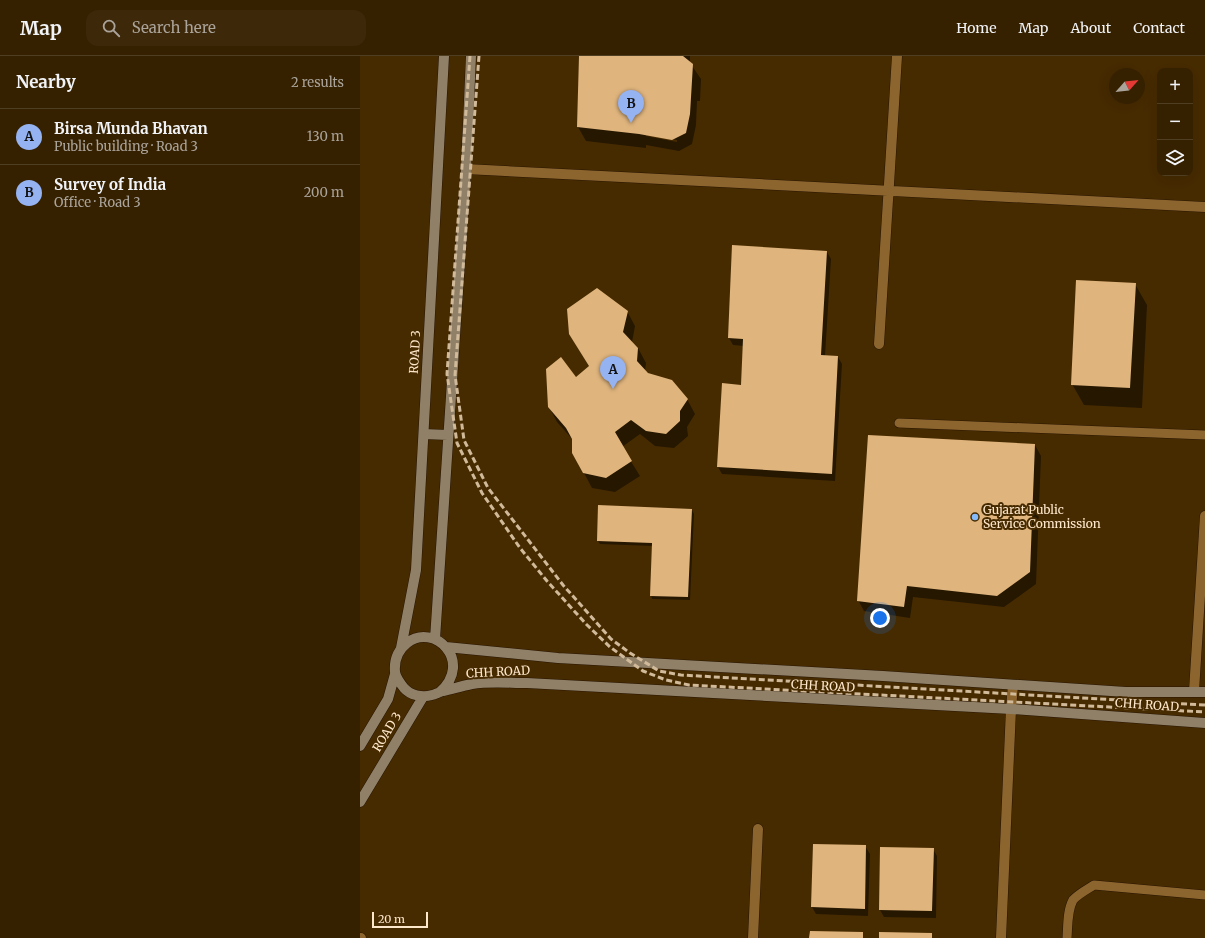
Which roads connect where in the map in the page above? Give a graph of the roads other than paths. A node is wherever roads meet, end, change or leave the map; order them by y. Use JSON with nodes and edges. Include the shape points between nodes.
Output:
{"nodes":[{"id":1,"x":444,"y":56,"type":"edge"},
{"id":2,"x":471,"y":56,"type":"edge"},
{"id":3,"x":897,"y":56,"type":"edge"},
{"id":4,"x":466,"y":169,"type":"junction"},
{"id":5,"x":889,"y":190,"type":"junction"},
{"id":6,"x":1205,"y":207,"type":"edge"},
{"id":7,"x":879,"y":344,"type":"dead end"},
{"id":8,"x":899,"y":423,"type":"dead end"},
{"id":9,"x":424,"y":434,"type":"junction"},
{"id":10,"x":1205,"y":434,"type":"edge"},
{"id":11,"x":448,"y":435,"type":"junction"},
{"id":12,"x":1205,"y":516,"type":"edge"},
{"id":13,"x":435,"y":639,"type":"junction"},
{"id":14,"x":446,"y":647,"type":"junction"},
{"id":15,"x":401,"y":648,"type":"junction"},
{"id":16,"x":395,"y":674,"type":"junction"},
{"id":17,"x":1013,"y":685,"type":"junction"},
{"id":18,"x":1194,"y":691,"type":"junction"},
{"id":19,"x":440,"y":692,"type":"junction"},
{"id":20,"x":1205,"y":692,"type":"edge"},
{"id":21,"x":423,"y":696,"type":"junction"},
{"id":22,"x":1011,"y":709,"type":"junction"},
{"id":23,"x":1205,"y":723,"type":"edge"},
{"id":24,"x":360,"y":746,"type":"edge"},
{"id":25,"x":360,"y":802,"type":"edge"},
{"id":26,"x":758,"y":829,"type":"dead end"},
{"id":27,"x":1205,"y":895,"type":"edge"},
{"id":28,"x":753,"y":938,"type":"edge"},
{"id":29,"x":1000,"y":938,"type":"edge"},
{"id":30,"x":1068,"y":938,"type":"edge"}],
"edges":[{"from":1,"to":9,"type":"street","name":"ROAD 3"},
{"from":2,"to":4,"type":"street"},
{"from":3,"to":5,"type":"street"},
{"from":4,"to":5,"type":"street"},
{"from":4,"to":11,"type":"street"},
{"from":5,"to":6,"type":"street"},
{"from":5,"to":7,"type":"street"},
{"from":8,"to":10,"type":"lane"},
{"from":9,"to":11,"type":"street"},
{"from":9,"to":15,"type":"street","name":"ROAD 3","via":[[416,570]]},
{"from":11,"to":13,"type":"street"},
{"from":12,"to":18,"type":"street"},
{"from":13,"to":14,"type":"street"},
{"from":13,"to":15,"type":"street","via":[[417,638]]},
{"from":14,"to":17,"type":"street","via":[[558,658]]},
{"from":14,"to":19,"type":"street","via":[[453,660],[454,669],[449,682]]},
{"from":15,"to":16,"type":"street","via":[[396,656]]},
{"from":16,"to":21,"type":"street","via":[[406,690]]},
{"from":16,"to":24,"type":"street","name":"ROAD 3","via":[[388,699]]},
{"from":17,"to":18,"type":"street","via":[[1126,692]]},
{"from":17,"to":22,"type":"street"},
{"from":18,"to":20,"type":"street"},
{"from":19,"to":21,"type":"street"},
{"from":19,"to":22,"type":"street","name":"CHH ROAD","via":[[473,684],[527,682]]},
{"from":21,"to":25,"type":"street","name":"ROAD 3"},
{"from":22,"to":23,"type":"street","name":"CHH ROAD"},
{"from":22,"to":29,"type":"street"},
{"from":26,"to":28,"type":"street"},
{"from":27,"to":30,"type":"lane","via":[[1094,885],[1074,900],[1069,913]]}]}
